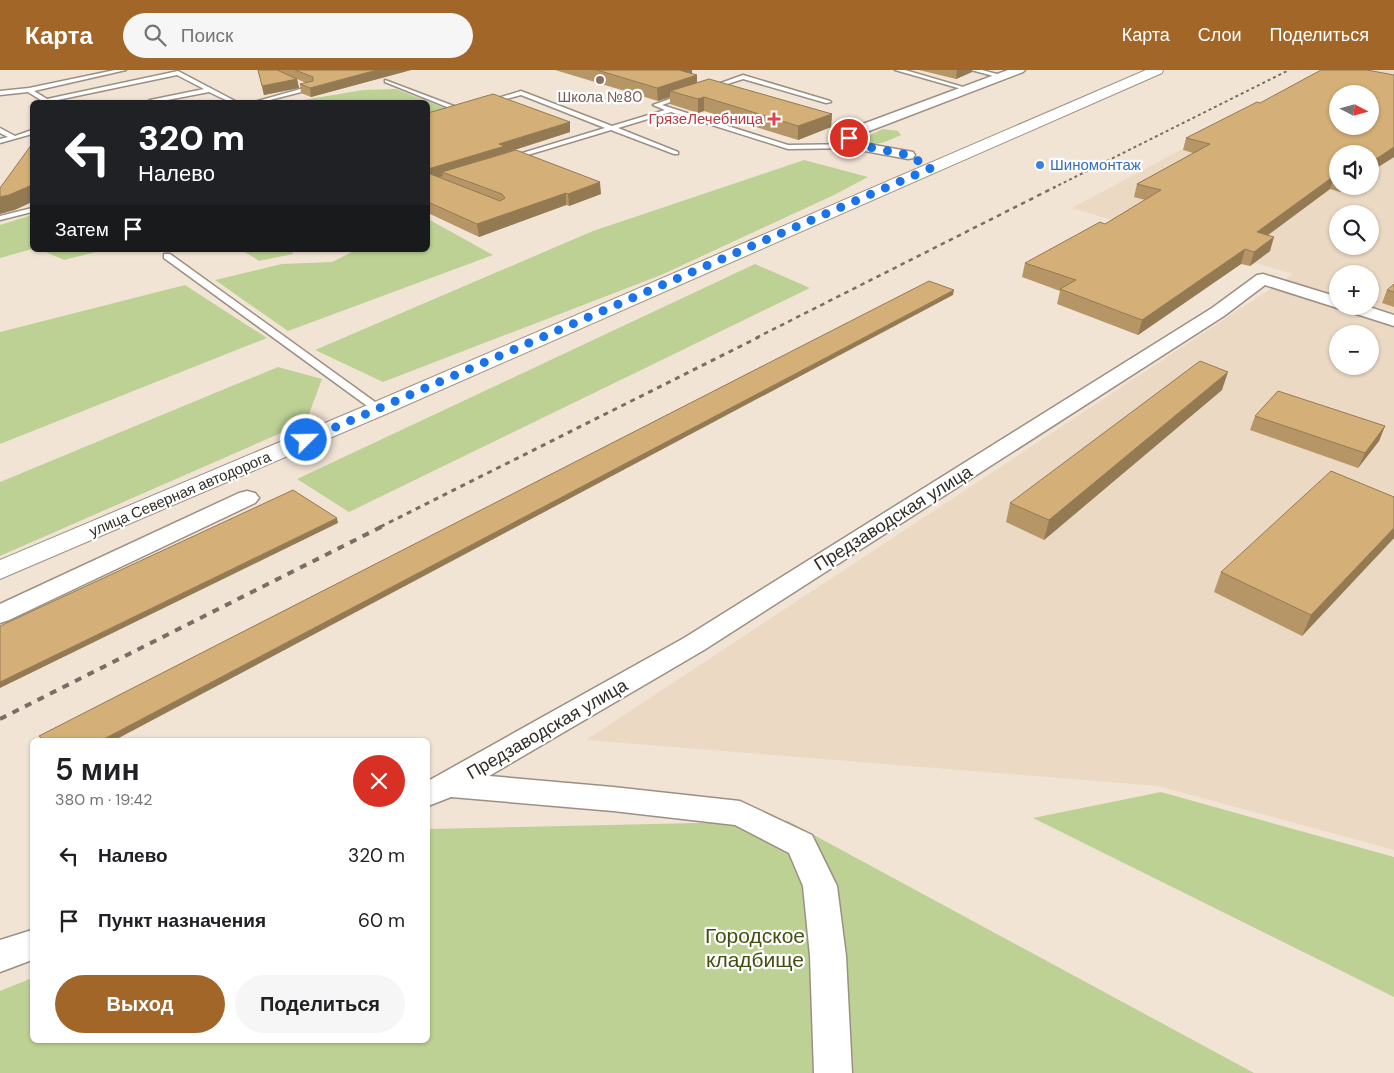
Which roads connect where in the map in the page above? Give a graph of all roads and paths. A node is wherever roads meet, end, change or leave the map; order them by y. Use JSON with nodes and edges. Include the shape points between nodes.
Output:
{"nodes":[{"id":1,"x":123,"y":70,"type":"edge"},
{"id":2,"x":898,"y":70,"type":"edge"},
{"id":3,"x":974,"y":70,"type":"edge"},
{"id":4,"x":1019,"y":70,"type":"edge"},
{"id":5,"x":1157,"y":70,"type":"edge"},
{"id":6,"x":1001,"y":76,"type":"junction"},
{"id":7,"x":387,"y":82,"type":"dead end"},
{"id":8,"x":302,"y":85,"type":"edge"},
{"id":9,"x":967,"y":89,"type":"junction"},
{"id":10,"x":29,"y":90,"type":"junction"},
{"id":11,"x":209,"y":90,"type":"junction"},
{"id":12,"x":699,"y":91,"type":"edge"},
{"id":13,"x":0,"y":92,"type":"edge"},
{"id":14,"x":691,"y":94,"type":"edge"},
{"id":15,"x":44,"y":100,"type":"edge"},
{"id":16,"x":51,"y":100,"type":"edge"},
{"id":17,"x":160,"y":100,"type":"edge"},
{"id":18,"x":230,"y":100,"type":"edge"},
{"id":19,"x":265,"y":100,"type":"edge"},
{"id":20,"x":828,"y":102,"type":"dead end"},
{"id":21,"x":671,"y":110,"type":"junction"},
{"id":22,"x":907,"y":112,"type":"junction"},
{"id":23,"x":872,"y":125,"type":"junction"},
{"id":24,"x":611,"y":128,"type":"junction"},
{"id":25,"x":0,"y":130,"type":"edge"},
{"id":26,"x":30,"y":133,"type":"edge"},
{"id":27,"x":903,"y":133,"type":"junction"},
{"id":28,"x":849,"y":134,"type":"junction"},
{"id":29,"x":14,"y":138,"type":"junction"},
{"id":30,"x":0,"y":141,"type":"edge"},
{"id":31,"x":817,"y":146,"type":"junction"},
{"id":32,"x":859,"y":146,"type":"junction"},
{"id":33,"x":676,"y":153,"type":"dead end"},
{"id":34,"x":521,"y":155,"type":"junction"},
{"id":35,"x":908,"y":155,"type":"junction"},
{"id":36,"x":530,"y":158,"type":"edge"},
{"id":37,"x":503,"y":161,"type":"edge"},
{"id":38,"x":931,"y":168,"type":"junction"},
{"id":39,"x":30,"y":210,"type":"edge"},
{"id":40,"x":0,"y":218,"type":"edge"},
{"id":41,"x":167,"y":256,"type":"dead end"},
{"id":42,"x":1329,"y":300,"type":"edge"},
{"id":43,"x":1375,"y":315,"type":"edge"},
{"id":44,"x":1394,"y":321,"type":"edge"},
{"id":45,"x":378,"y":409,"type":"junction"},
{"id":46,"x":247,"y":498,"type":"dead end"},
{"id":47,"x":0,"y":570,"type":"edge"},
{"id":48,"x":0,"y":614,"type":"edge"},
{"id":49,"x":438,"y":790,"type":"edge"},
{"id":50,"x":30,"y":946,"type":"edge"},
{"id":51,"x":0,"y":956,"type":"edge"},
{"id":52,"x":833,"y":1073,"type":"edge"}],
"edges":[{"from":1,"to":10,"type":"lane"},
{"from":2,"to":9,"type":"lane"},
{"from":3,"to":6,"type":"lane"},
{"from":4,"to":6,"type":"street"},
{"from":5,"to":38,"type":"main road","name":"улица Северная автодорога"},
{"from":6,"to":9,"type":"street"},
{"from":7,"to":24,"type":"lane","via":[[459,110],[521,93]]},
{"from":8,"to":19,"type":"lane","via":[[311,88]]},
{"from":9,"to":22,"type":"street"},
{"from":10,"to":13,"type":"lane"},
{"from":10,"to":15,"type":"lane"},
{"from":11,"to":16,"type":"lane","via":[[178,73]]},
{"from":11,"to":17,"type":"lane"},
{"from":11,"to":18,"type":"lane"},
{"from":12,"to":20,"type":"lane","via":[[743,77]]},
{"from":14,"to":21,"type":"lane","via":[[656,105]]},
{"from":21,"to":24,"type":"lane"},
{"from":21,"to":31,"type":"lane","via":[[788,147]]},
{"from":22,"to":23,"type":"street"},
{"from":22,"to":27,"type":"street"},
{"from":23,"to":27,"type":"street"},
{"from":23,"to":28,"type":"street"},
{"from":24,"to":33,"type":"lane"},
{"from":24,"to":34,"type":"lane"},
{"from":25,"to":29,"type":"lane"},
{"from":26,"to":29,"type":"lane"},
{"from":27,"to":32,"type":"street","via":[[880,146]]},
{"from":27,"to":35,"type":"street","via":[[900,148]]},
{"from":28,"to":31,"type":"lane"},
{"from":28,"to":32,"type":"street","via":[[850,141]]},
{"from":29,"to":30,"type":"lane"},
{"from":31,"to":32,"type":"lane"},
{"from":32,"to":35,"type":"street"},
{"from":34,"to":36,"type":"lane"},
{"from":34,"to":37,"type":"lane"},
{"from":35,"to":38,"type":"street"},
{"from":38,"to":45,"type":"main road","name":"улица Северная автодорога"},
{"from":39,"to":40,"type":"lane"},
{"from":41,"to":45,"type":"lane"},
{"from":42,"to":49,"type":"street","name":"Предзаводская улица","via":[[1263,279],[1218,312],[694,644]]},
{"from":43,"to":44,"type":"street"},
{"from":45,"to":47,"type":"main road","name":"улица Северная автодорога"},
{"from":46,"to":48,"type":"street"},
{"from":49,"to":52,"type":"street","name":"Предзаводская улица","via":[[613,799],[740,813],[801,844],[820,886],[828,956]]},
{"from":50,"to":51,"type":"street"}]}
